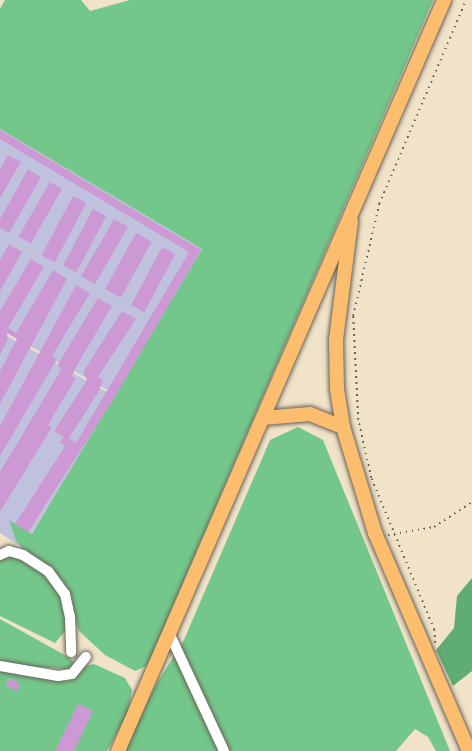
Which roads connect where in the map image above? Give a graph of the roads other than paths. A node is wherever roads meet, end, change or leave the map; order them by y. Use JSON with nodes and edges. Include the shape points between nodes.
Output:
{"nodes":[{"id":1,"x":444,"y":0,"type":"edge"},
{"id":2,"x":352,"y":210,"type":"junction"},
{"id":3,"x":263,"y":418,"type":"junction"},
{"id":4,"x":343,"y":428,"type":"junction"},
{"id":5,"x":0,"y":555,"type":"edge"},
{"id":6,"x":170,"y":635,"type":"junction"},
{"id":7,"x":70,"y":652,"type":"dead end"},
{"id":8,"x":86,"y":657,"type":"dead end"},
{"id":9,"x":0,"y":666,"type":"edge"},
{"id":10,"x":218,"y":738,"type":"junction"},
{"id":11,"x":118,"y":751,"type":"edge"},
{"id":12,"x":218,"y":751,"type":"edge"},
{"id":13,"x":224,"y":751,"type":"edge"},
{"id":14,"x":469,"y":751,"type":"edge"}],
"edges":[{"from":1,"to":2,"type":"main road"},
{"from":2,"to":3,"type":"main road"},
{"from":2,"to":4,"type":"main road","via":[[336,340],[336,381]]},
{"from":3,"to":4,"type":"main road","via":[[310,414]]},
{"from":3,"to":6,"type":"main road"},
{"from":4,"to":14,"type":"main road","via":[[377,537]]},
{"from":5,"to":7,"type":"lane","via":[[9,551],[23,555],[48,571],[65,594],[70,617]]},
{"from":6,"to":10,"type":"lane"},
{"from":6,"to":11,"type":"main road"},
{"from":8,"to":9,"type":"lane","via":[[72,674],[58,676]]},
{"from":10,"to":12,"type":"lane"},
{"from":10,"to":13,"type":"lane"}]}
